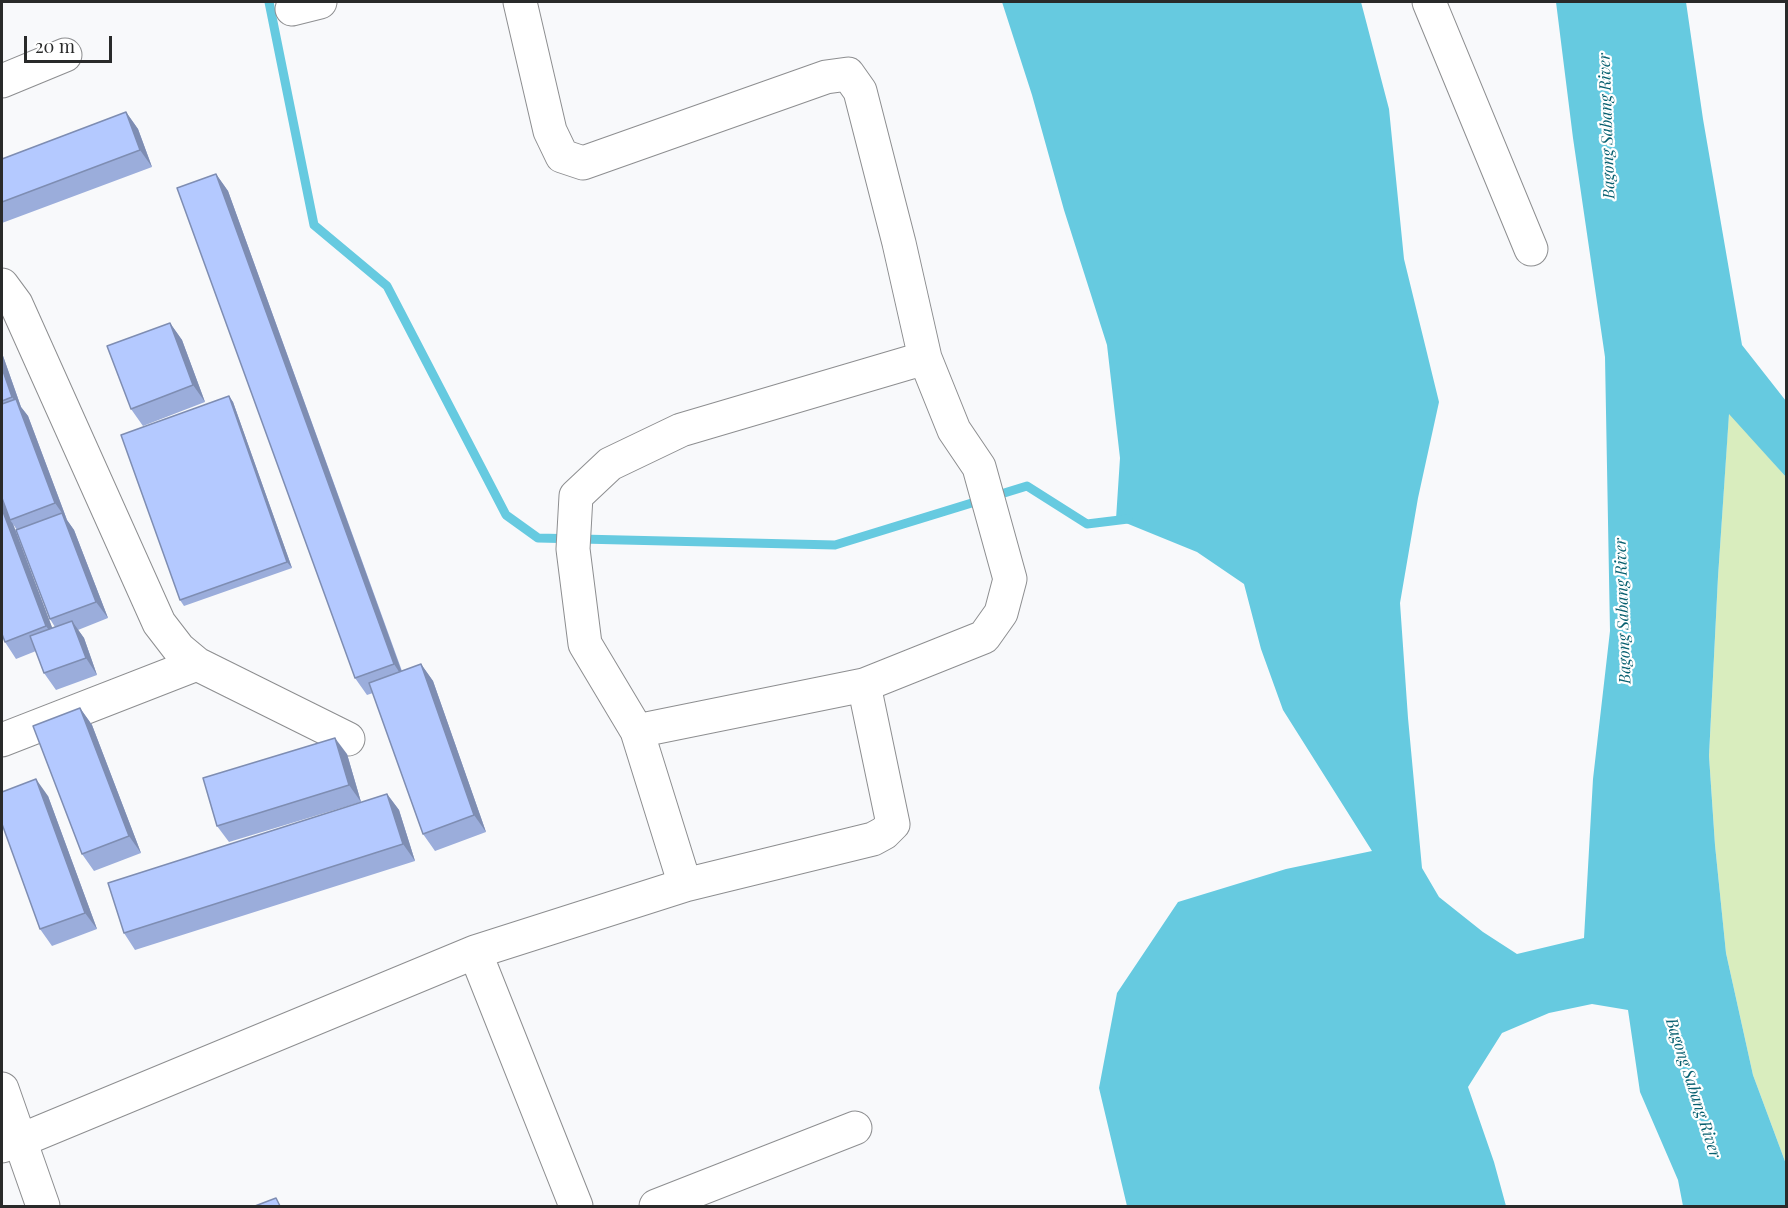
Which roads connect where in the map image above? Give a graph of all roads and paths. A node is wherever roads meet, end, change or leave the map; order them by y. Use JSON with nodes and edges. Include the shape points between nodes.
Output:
{"nodes":[{"id":1,"x":520,"y":2,"type":"edge"},
{"id":2,"x":1429,"y":2,"type":"edge"},
{"id":3,"x":65,"y":55,"type":"dead end"},
{"id":4,"x":2,"y":81,"type":"edge"},
{"id":5,"x":1531,"y":249,"type":"dead end"},
{"id":6,"x":2,"y":285,"type":"edge"},
{"id":7,"x":925,"y":358,"type":"junction"},
{"id":8,"x":197,"y":664,"type":"junction"},
{"id":9,"x":864,"y":685,"type":"junction"},
{"id":10,"x":636,"y":731,"type":"junction"},
{"id":11,"x":348,"y":739,"type":"dead end"},
{"id":12,"x":2,"y":740,"type":"edge"},
{"id":13,"x":685,"y":885,"type":"junction"},
{"id":14,"x":475,"y":952,"type":"junction"},
{"id":15,"x":2,"y":1089,"type":"edge"},
{"id":16,"x":855,"y":1128,"type":"dead end"},
{"id":17,"x":10,"y":1143,"type":"edge"},
{"id":18,"x":44,"y":1206,"type":"edge"},
{"id":19,"x":576,"y":1206,"type":"edge"},
{"id":20,"x":656,"y":1206,"type":"edge"}],
"edges":[{"from":1,"to":7,"type":"street","via":[[550,131],[562,156],[583,163],[826,77],[848,74],[860,91]]},
{"from":2,"to":5,"type":"street"},
{"from":3,"to":4,"type":"street"},
{"from":6,"to":8,"type":"street","via":[[16,304],[159,623],[179,649]]},
{"from":7,"to":9,"type":"street","via":[[954,430],[980,467],[1010,579],[1001,613],[984,637]]},
{"from":7,"to":10,"type":"street","via":[[681,430],[610,464],[576,496],[573,540],[585,644]]},
{"from":8,"to":11,"type":"street"},
{"from":8,"to":12,"type":"street"},
{"from":9,"to":10,"type":"street"},
{"from":9,"to":13,"type":"street","via":[[892,824],[884,833],[873,839]]},
{"from":10,"to":13,"type":"street"},
{"from":13,"to":14,"type":"street"},
{"from":14,"to":17,"type":"street"},
{"from":14,"to":19,"type":"street"},
{"from":15,"to":17,"type":"street"},
{"from":16,"to":20,"type":"street"},
{"from":17,"to":18,"type":"street"}]}
